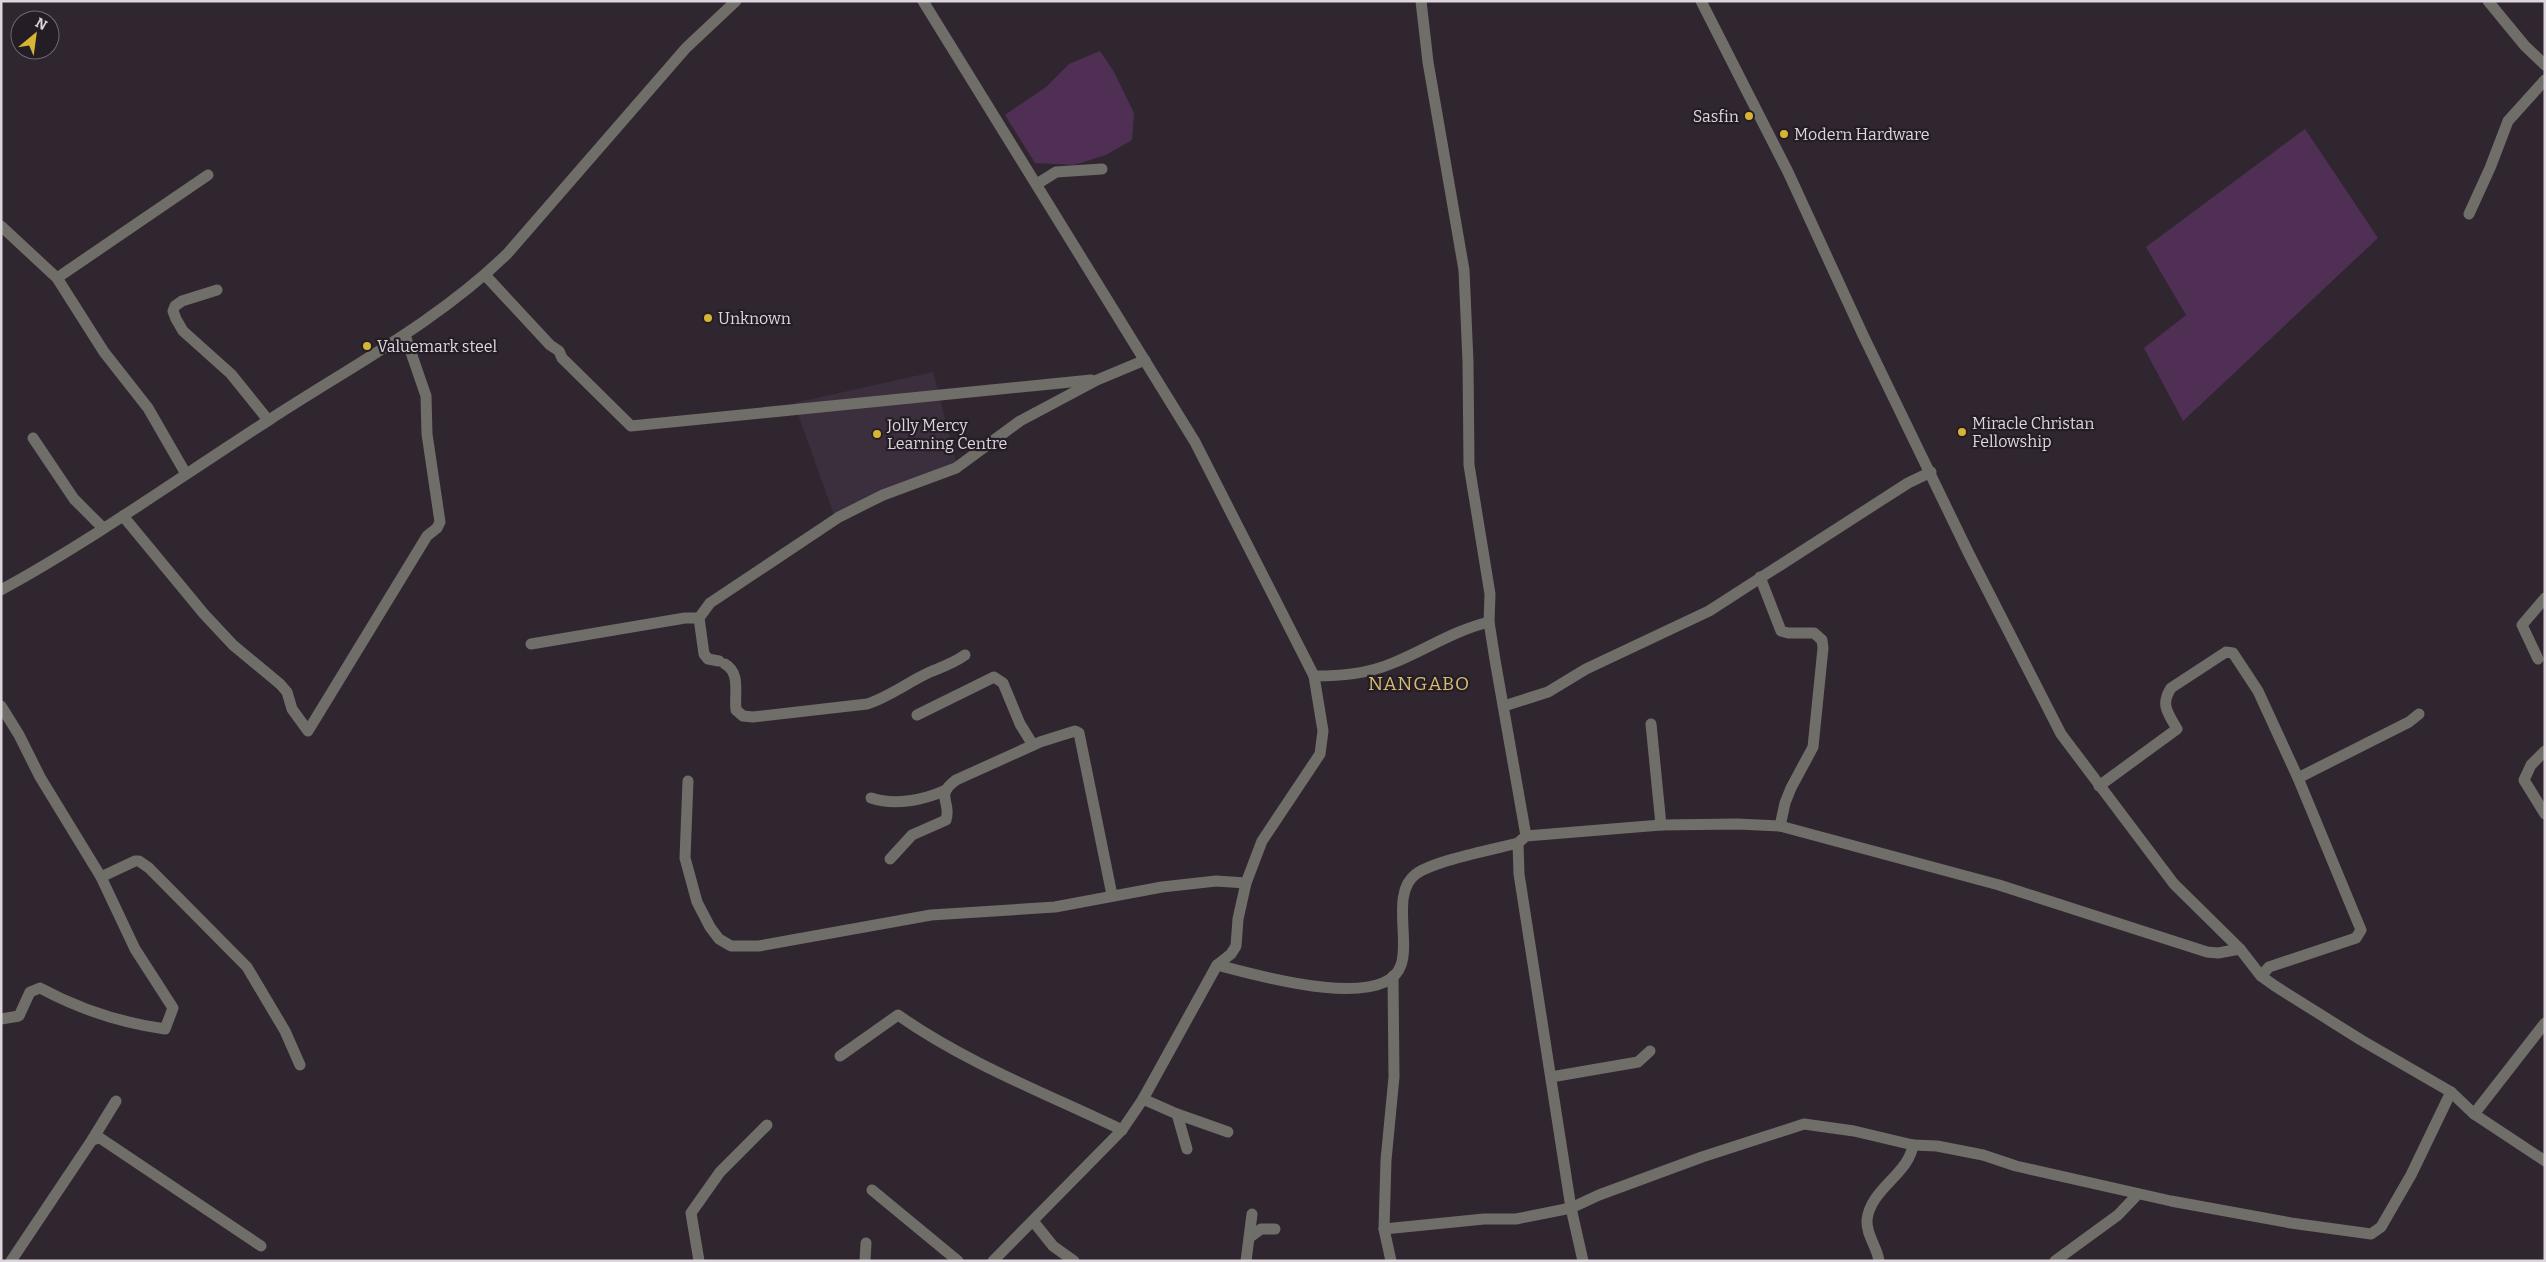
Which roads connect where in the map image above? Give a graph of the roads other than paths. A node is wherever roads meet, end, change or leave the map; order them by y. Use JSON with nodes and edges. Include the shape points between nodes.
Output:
{"nodes":[{"id":1,"x":736,"y":1,"type":"edge"},
{"id":2,"x":923,"y":1,"type":"edge"},
{"id":3,"x":1421,"y":1,"type":"edge"},
{"id":4,"x":1701,"y":1,"type":"edge"},
{"id":5,"x":2488,"y":1,"type":"edge"},
{"id":6,"x":2545,"y":65,"type":"edge"},
{"id":7,"x":2545,"y":80,"type":"edge"},
{"id":8,"x":1102,"y":169,"type":"dead end"},
{"id":9,"x":208,"y":175,"type":"dead end"},
{"id":10,"x":1037,"y":184,"type":"junction"},
{"id":11,"x":2469,"y":214,"type":"dead end"},
{"id":12,"x":1,"y":226,"type":"edge"},
{"id":13,"x":485,"y":275,"type":"junction"},
{"id":14,"x":57,"y":278,"type":"junction"},
{"id":15,"x":217,"y":290,"type":"dead end"},
{"id":16,"x":405,"y":335,"type":"junction"},
{"id":17,"x":1145,"y":360,"type":"junction"},
{"id":18,"x":1097,"y":380,"type":"junction"},
{"id":19,"x":268,"y":420,"type":"junction"},
{"id":20,"x":33,"y":438,"type":"dead end"},
{"id":21,"x":1931,"y":472,"type":"junction"},
{"id":22,"x":186,"y":474,"type":"junction"},
{"id":23,"x":124,"y":516,"type":"junction"},
{"id":24,"x":102,"y":527,"type":"junction"},
{"id":25,"x":1760,"y":577,"type":"junction"},
{"id":26,"x":1,"y":590,"type":"edge"},
{"id":27,"x":2545,"y":598,"type":"edge"},
{"id":28,"x":699,"y":618,"type":"junction"},
{"id":29,"x":1489,"y":622,"type":"junction"},
{"id":30,"x":531,"y":644,"type":"dead end"},
{"id":31,"x":965,"y":655,"type":"dead end"},
{"id":32,"x":2538,"y":659,"type":"dead end"},
{"id":33,"x":1314,"y":676,"type":"junction"},
{"id":34,"x":1,"y":706,"type":"edge"},
{"id":35,"x":1504,"y":706,"type":"junction"},
{"id":36,"x":2419,"y":714,"type":"dead end"},
{"id":37,"x":917,"y":715,"type":"dead end"},
{"id":38,"x":1652,"y":724,"type":"dead end"},
{"id":39,"x":1033,"y":745,"type":"junction"},
{"id":40,"x":2545,"y":751,"type":"edge"},
{"id":41,"x":2298,"y":778,"type":"junction"},
{"id":42,"x":688,"y":781,"type":"dead end"},
{"id":43,"x":2098,"y":786,"type":"junction"},
{"id":44,"x":946,"y":790,"type":"junction"},
{"id":45,"x":871,"y":798,"type":"dead end"},
{"id":46,"x":2545,"y":814,"type":"edge"},
{"id":47,"x":1661,"y":825,"type":"junction"},
{"id":48,"x":1780,"y":826,"type":"junction"},
{"id":49,"x":1522,"y":839,"type":"junction"},
{"id":50,"x":890,"y":859,"type":"dead end"},
{"id":51,"x":101,"y":877,"type":"junction"},
{"id":52,"x":1246,"y":883,"type":"junction"},
{"id":53,"x":1112,"y":895,"type":"junction"},
{"id":54,"x":2240,"y":949,"type":"junction"},
{"id":55,"x":1217,"y":965,"type":"junction"},
{"id":56,"x":1393,"y":976,"type":"junction"},
{"id":57,"x":2261,"y":976,"type":"junction"},
{"id":58,"x":1,"y":1019,"type":"edge"},
{"id":59,"x":2545,"y":1023,"type":"edge"},
{"id":60,"x":1650,"y":1051,"type":"dead end"},
{"id":61,"x":840,"y":1056,"type":"dead end"},
{"id":62,"x":300,"y":1065,"type":"dead end"},
{"id":63,"x":1551,"y":1077,"type":"junction"},
{"id":64,"x":2451,"y":1092,"type":"junction"},
{"id":65,"x":1143,"y":1099,"type":"junction"},
{"id":66,"x":116,"y":1101,"type":"dead end"},
{"id":67,"x":1177,"y":1114,"type":"junction"},
{"id":68,"x":2474,"y":1114,"type":"junction"},
{"id":69,"x":767,"y":1126,"type":"dead end"},
{"id":70,"x":1122,"y":1130,"type":"junction"},
{"id":71,"x":1228,"y":1132,"type":"dead end"},
{"id":72,"x":92,"y":1140,"type":"junction"},
{"id":73,"x":1913,"y":1145,"type":"junction"},
{"id":74,"x":1187,"y":1149,"type":"dead end"},
{"id":75,"x":2545,"y":1161,"type":"edge"},
{"id":76,"x":872,"y":1190,"type":"dead end"},
{"id":77,"x":2138,"y":1194,"type":"junction"},
{"id":78,"x":1571,"y":1208,"type":"junction"},
{"id":79,"x":1252,"y":1214,"type":"dead end"},
{"id":80,"x":1033,"y":1221,"type":"junction"},
{"id":81,"x":1275,"y":1229,"type":"dead end"},
{"id":82,"x":1384,"y":1229,"type":"junction"},
{"id":83,"x":1250,"y":1237,"type":"junction"},
{"id":84,"x":866,"y":1243,"type":"dead end"},
{"id":85,"x":261,"y":1246,"type":"dead end"},
{"id":86,"x":1875,"y":1259,"type":"edge"},
{"id":87,"x":11,"y":1261,"type":"edge"},
{"id":88,"x":699,"y":1261,"type":"edge"},
{"id":89,"x":865,"y":1261,"type":"edge"},
{"id":90,"x":958,"y":1261,"type":"edge"},
{"id":91,"x":993,"y":1261,"type":"edge"},
{"id":92,"x":1074,"y":1261,"type":"edge"},
{"id":93,"x":1246,"y":1261,"type":"edge"},
{"id":94,"x":1391,"y":1261,"type":"edge"},
{"id":95,"x":1583,"y":1261,"type":"edge"},
{"id":96,"x":2055,"y":1261,"type":"edge"}],
"edges":[{"from":1,"to":13,"type":"street","via":[[686,48],[525,234]]},
{"from":2,"to":10,"type":"street"},
{"from":3,"to":29,"type":"street","via":[[1428,62],[1464,270],[1469,464],[1490,594]]},
{"from":4,"to":21,"type":"street","via":[[1788,172],[1863,336]]},
{"from":5,"to":6,"type":"street"},
{"from":7,"to":11,"type":"street","via":[[2508,121]]},
{"from":8,"to":10,"type":"street","via":[[1056,172]]},
{"from":9,"to":14,"type":"street"},
{"from":10,"to":17,"type":"street"},
{"from":12,"to":14,"type":"street"},
{"from":13,"to":16,"type":"street"},
{"from":13,"to":18,"type":"street","via":[[631,426]]},
{"from":14,"to":22,"type":"street","via":[[104,352],[148,408]]},
{"from":15,"to":19,"type":"street","via":[[182,301],[173,311],[176,319],[183,331],[230,374]]},
{"from":16,"to":19,"type":"street"},
{"from":16,"to":23,"type":"street","via":[[426,396],[428,440],[440,522],[427,536],[308,731],[292,709],[287,692],[233,645],[204,614]]},
{"from":17,"to":18,"type":"street"},
{"from":17,"to":33,"type":"street","via":[[1195,442]]},
{"from":18,"to":28,"type":"street","via":[[1020,421],[956,468],[883,495],[839,517],[710,603]]},
{"from":19,"to":22,"type":"street"},
{"from":20,"to":24,"type":"street","via":[[74,499]]},
{"from":21,"to":25,"type":"street","via":[[1908,483]]},
{"from":21,"to":43,"type":"street","via":[[2061,734]]},
{"from":22,"to":23,"type":"street"},
{"from":23,"to":24,"type":"street"},
{"from":24,"to":26,"type":"street","via":[[43,567]]},
{"from":25,"to":35,"type":"street","via":[[1709,611],[1586,669],[1548,692]]},
{"from":25,"to":48,"type":"street","via":[[1781,631],[1814,633],[1822,640],[1823,648],[1813,747],[1785,803]]},
{"from":27,"to":32,"type":"street","via":[[2522,625]]},
{"from":28,"to":30,"type":"street"},
{"from":28,"to":31,"type":"street","via":[[704,654],[708,659],[730,666],[734,675],[736,710],[743,716],[866,704],[882,699]]},
{"from":29,"to":33,"type":"street","via":[[1369,671],[1348,676]]},
{"from":29,"to":35,"type":"street"},
{"from":33,"to":52,"type":"street","via":[[1323,731],[1320,754],[1262,841]]},
{"from":34,"to":51,"type":"street"},
{"from":35,"to":49,"type":"street"},
{"from":36,"to":41,"type":"street"},
{"from":37,"to":39,"type":"street","via":[[994,678],[1003,682],[1020,724]]},
{"from":38,"to":47,"type":"street"},
{"from":39,"to":44,"type":"street","via":[[956,780]]},
{"from":39,"to":53,"type":"street","via":[[1065,732],[1078,734]]},
{"from":40,"to":46,"type":"street","via":[[2531,765],[2524,780]]},
{"from":41,"to":43,"type":"street","via":[[2258,691],[2233,653],[2226,652],[2171,688],[2165,697],[2164,706],[2177,730]]},
{"from":41,"to":57,"type":"street","via":[[2361,930],[2356,938],[2269,967]]},
{"from":42,"to":53,"type":"street","via":[[685,858],[690,881],[710,927],[719,939],[731,946],[759,946],[930,915],[1055,907]]},
{"from":43,"to":54,"type":"street","via":[[2174,884]]},
{"from":44,"to":45,"type":"street","via":[[909,801]]},
{"from":44,"to":50,"type":"street","via":[[946,820],[912,835]]},
{"from":47,"to":48,"type":"street"},
{"from":47,"to":49,"type":"street"},
{"from":48,"to":54,"type":"street","via":[[1999,885],[2206,952]]},
{"from":49,"to":56,"type":"street","via":[[1417,873],[1410,880],[1404,891],[1401,966]]},
{"from":49,"to":63,"type":"street","via":[[1519,874]]},
{"from":51,"to":58,"type":"street","via":[[135,949],[173,1008],[165,1029],[98,1013],[40,988],[30,992],[19,1016]]},
{"from":51,"to":62,"type":"street","via":[[135,861],[149,868],[247,967],[285,1031]]},
{"from":52,"to":53,"type":"street","via":[[1216,881]]},
{"from":52,"to":55,"type":"street","via":[[1236,946],[1232,954]]},
{"from":54,"to":57,"type":"street"},
{"from":55,"to":56,"type":"street","via":[[1275,981],[1345,989],[1374,987]]},
{"from":55,"to":65,"type":"street"},
{"from":56,"to":82,"type":"street","via":[[1394,1077],[1386,1160]]},
{"from":57,"to":64,"type":"street","via":[[2361,1040]]},
{"from":59,"to":68,"type":"street"},
{"from":60,"to":63,"type":"street","via":[[1638,1062]]},
{"from":61,"to":70,"type":"street","via":[[898,1015],[924,1034]]},
{"from":63,"to":78,"type":"street"},
{"from":64,"to":68,"type":"street"},
{"from":64,"to":77,"type":"street","via":[[2411,1175],[2381,1227],[2371,1234],[2291,1223]]},
{"from":65,"to":67,"type":"street"},
{"from":65,"to":70,"type":"street"},
{"from":66,"to":72,"type":"street"},
{"from":67,"to":71,"type":"street"},
{"from":67,"to":74,"type":"street"},
{"from":68,"to":75,"type":"street"},
{"from":69,"to":88,"type":"street","via":[[720,1172],[691,1213]]},
{"from":70,"to":80,"type":"street"},
{"from":72,"to":85,"type":"street","via":[[100,1138],[108,1142]]},
{"from":72,"to":87,"type":"street"},
{"from":73,"to":77,"type":"street","via":[[1983,1155],[2016,1166]]},
{"from":73,"to":78,"type":"street","via":[[1854,1131],[1804,1124],[1702,1158]]},
{"from":73,"to":86,"type":"street","via":[[1911,1154],[1881,1192],[1867,1219]]},
{"from":76,"to":90,"type":"street"},
{"from":77,"to":96,"type":"street","via":[[2118,1215]]},
{"from":78,"to":82,"type":"street","via":[[1516,1219]]},
{"from":78,"to":95,"type":"street"},
{"from":79,"to":83,"type":"street"},
{"from":80,"to":91,"type":"street"},
{"from":80,"to":92,"type":"street","via":[[1053,1246]]},
{"from":81,"to":83,"type":"street","via":[[1262,1229]]},
{"from":82,"to":94,"type":"street"},
{"from":83,"to":93,"type":"street"},
{"from":84,"to":89,"type":"street"}]}
